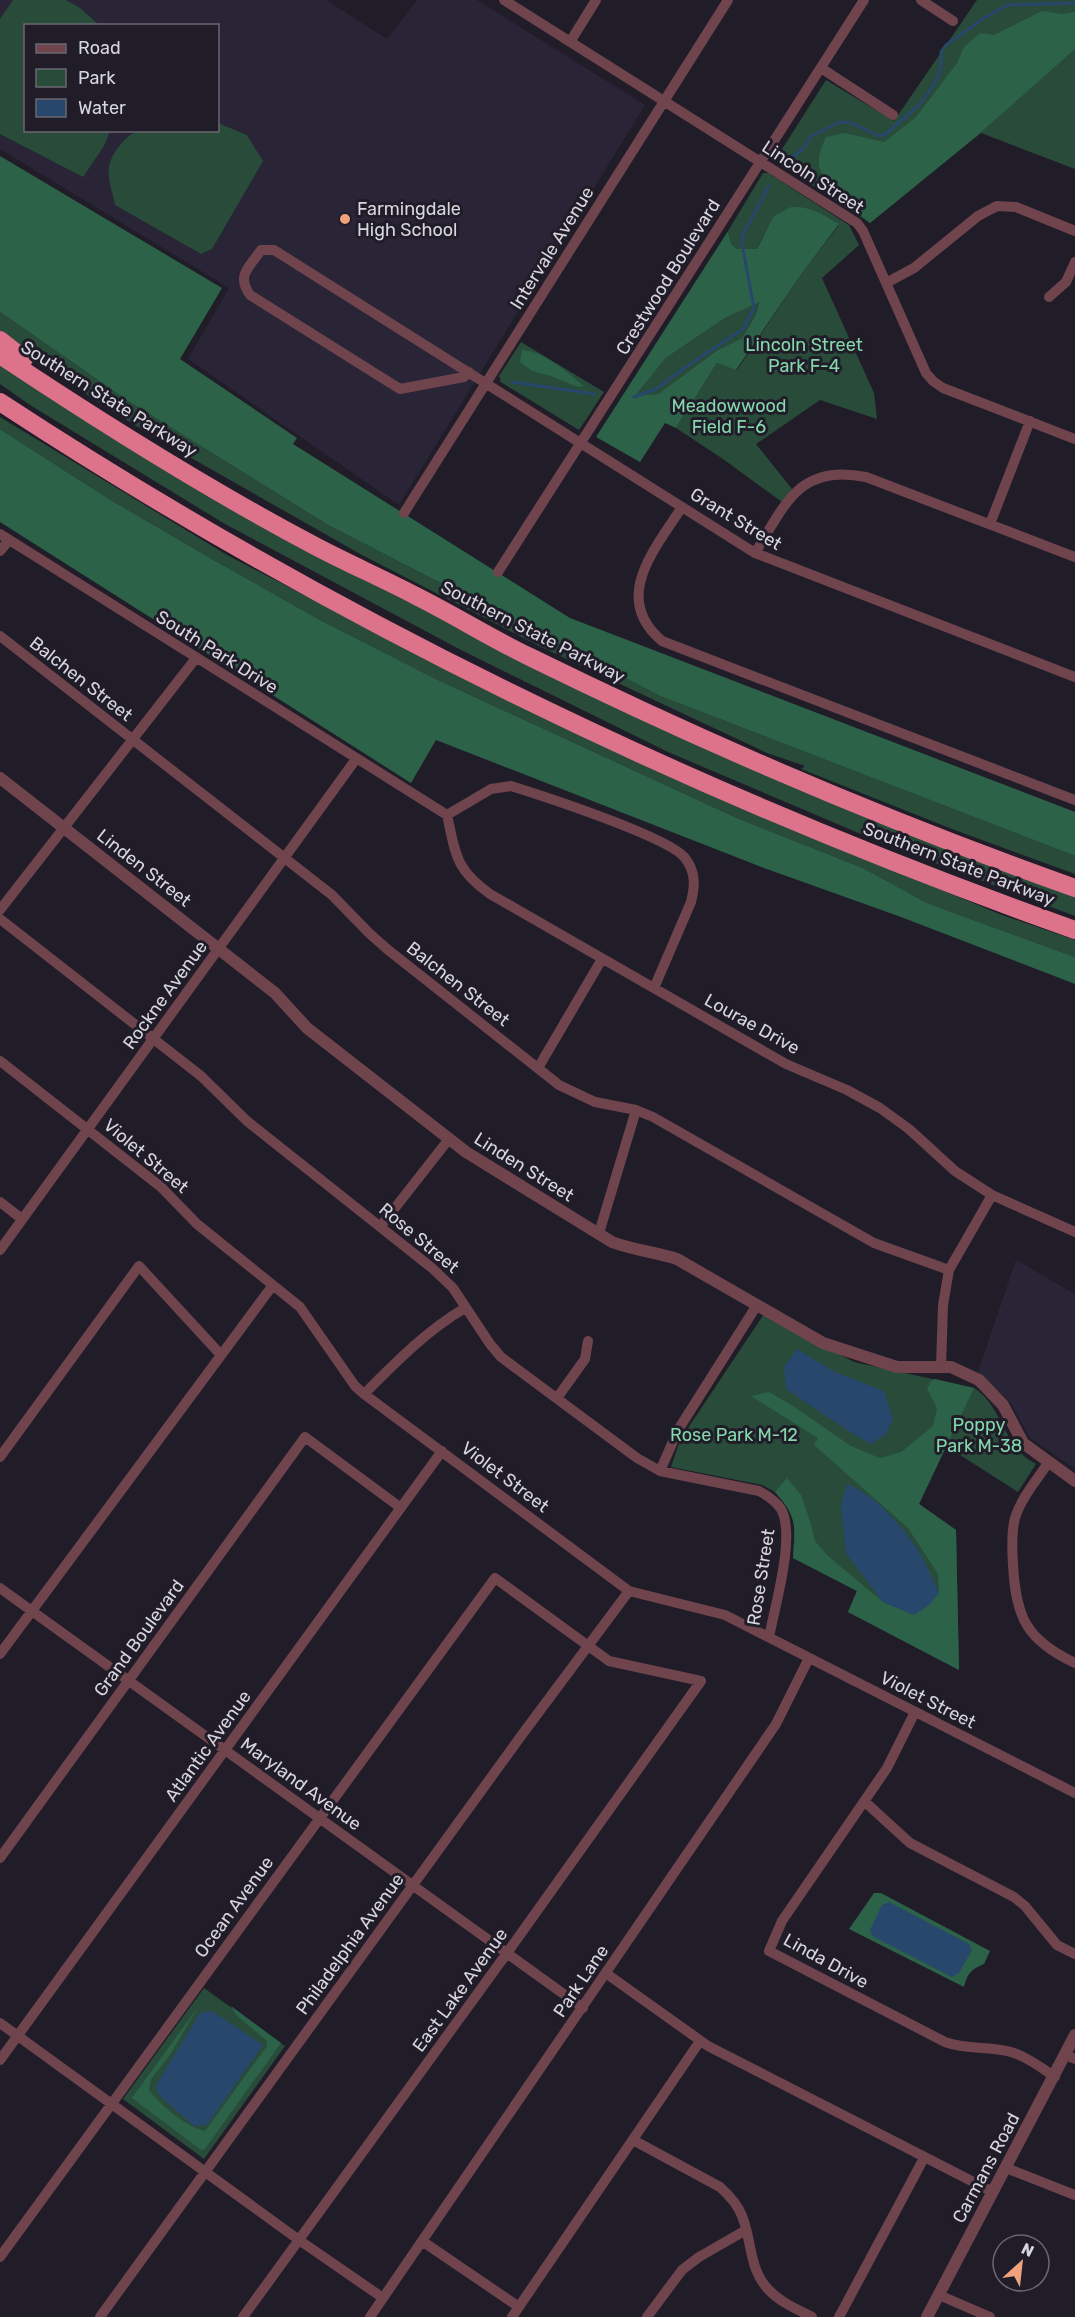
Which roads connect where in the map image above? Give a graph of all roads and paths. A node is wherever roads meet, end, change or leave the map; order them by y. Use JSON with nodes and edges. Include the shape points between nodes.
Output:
{"nodes":[{"id":1,"x":504,"y":0,"type":"edge"},
{"id":2,"x":596,"y":0,"type":"edge"},
{"id":3,"x":728,"y":0,"type":"edge"},
{"id":4,"x":864,"y":0,"type":"edge"},
{"id":5,"x":921,"y":0,"type":"edge"},
{"id":6,"x":953,"y":21,"type":"dead end"},
{"id":7,"x":570,"y":42,"type":"junction"},
{"id":8,"x":821,"y":69,"type":"junction"},
{"id":9,"x":664,"y":101,"type":"junction"},
{"id":10,"x":893,"y":115,"type":"dead end"},
{"id":11,"x":760,"y":162,"type":"junction"},
{"id":12,"x":1075,"y":231,"type":"edge"},
{"id":13,"x":1075,"y":262,"type":"edge"},
{"id":14,"x":886,"y":282,"type":"junction"},
{"id":15,"x":1049,"y":297,"type":"dead end"},
{"id":16,"x":0,"y":340,"type":"edge"},
{"id":17,"x":0,"y":355,"type":"edge"},
{"id":18,"x":469,"y":372,"type":"junction"},
{"id":19,"x":487,"y":383,"type":"junction"},
{"id":20,"x":0,"y":402,"type":"edge"},
{"id":21,"x":93,"y":415,"type":"junction"},
{"id":22,"x":1030,"y":421,"type":"junction"},
{"id":23,"x":1075,"y":439,"type":"edge"},
{"id":24,"x":581,"y":443,"type":"junction"},
{"id":25,"x":682,"y":507,"type":"junction"},
{"id":26,"x":404,"y":513,"type":"dead end"},
{"id":27,"x":990,"y":524,"type":"junction"},
{"id":28,"x":5,"y":537,"type":"edge"},
{"id":29,"x":0,"y":551,"type":"edge"},
{"id":30,"x":755,"y":553,"type":"junction"},
{"id":31,"x":1075,"y":557,"type":"edge"},
{"id":32,"x":498,"y":572,"type":"dead end"},
{"id":33,"x":0,"y":636,"type":"edge"},
{"id":34,"x":196,"y":658,"type":"junction"},
{"id":35,"x":1075,"y":677,"type":"edge"},
{"id":36,"x":133,"y":740,"type":"junction"},
{"id":37,"x":356,"y":759,"type":"junction"},
{"id":38,"x":0,"y":778,"type":"edge"},
{"id":39,"x":1075,"y":800,"type":"edge"},
{"id":40,"x":447,"y":815,"type":"junction"},
{"id":41,"x":64,"y":828,"type":"junction"},
{"id":42,"x":284,"y":858,"type":"junction"},
{"id":43,"x":1075,"y":888,"type":"edge"},
{"id":44,"x":0,"y":910,"type":"edge"},
{"id":45,"x":0,"y":919,"type":"edge"},
{"id":46,"x":1075,"y":930,"type":"edge"},
{"id":47,"x":219,"y":949,"type":"junction"},
{"id":48,"x":602,"y":958,"type":"junction"},
{"id":49,"x":654,"y":988,"type":"junction"},
{"id":50,"x":153,"y":1039,"type":"junction"},
{"id":51,"x":0,"y":1061,"type":"edge"},
{"id":52,"x":538,"y":1068,"type":"junction"},
{"id":53,"x":636,"y":1110,"type":"junction"},
{"id":54,"x":87,"y":1129,"type":"junction"},
{"id":55,"x":449,"y":1139,"type":"junction"},
{"id":56,"x":992,"y":1195,"type":"junction"},
{"id":57,"x":0,"y":1202,"type":"edge"},
{"id":58,"x":22,"y":1219,"type":"junction"},
{"id":59,"x":380,"y":1227,"type":"junction"},
{"id":60,"x":1075,"y":1232,"type":"edge"},
{"id":61,"x":599,"y":1233,"type":"junction"},
{"id":62,"x":0,"y":1250,"type":"edge"},
{"id":63,"x":950,"y":1270,"type":"junction"},
{"id":64,"x":273,"y":1285,"type":"junction"},
{"id":65,"x":757,"y":1305,"type":"junction"},
{"id":66,"x":465,"y":1308,"type":"junction"},
{"id":67,"x":588,"y":1341,"type":"dead end"},
{"id":68,"x":221,"y":1355,"type":"junction"},
{"id":69,"x":941,"y":1366,"type":"junction"},
{"id":70,"x":364,"y":1394,"type":"junction"},
{"id":71,"x":557,"y":1398,"type":"junction"},
{"id":72,"x":442,"y":1451,"type":"junction"},
{"id":73,"x":0,"y":1457,"type":"edge"},
{"id":74,"x":1048,"y":1463,"type":"junction"},
{"id":75,"x":660,"y":1471,"type":"junction"},
{"id":76,"x":1075,"y":1481,"type":"edge"},
{"id":77,"x":401,"y":1508,"type":"junction"},
{"id":78,"x":0,"y":1588,"type":"edge"},
{"id":79,"x":629,"y":1591,"type":"junction"},
{"id":80,"x":32,"y":1611,"type":"junction"},
{"id":81,"x":769,"y":1637,"type":"junction"},
{"id":82,"x":588,"y":1646,"type":"junction"},
{"id":83,"x":0,"y":1654,"type":"edge"},
{"id":84,"x":809,"y":1658,"type":"junction"},
{"id":85,"x":1075,"y":1663,"type":"edge"},
{"id":86,"x":129,"y":1680,"type":"junction"},
{"id":87,"x":915,"y":1712,"type":"junction"},
{"id":88,"x":225,"y":1750,"type":"junction"},
{"id":89,"x":1075,"y":1793,"type":"edge"},
{"id":90,"x":864,"y":1801,"type":"junction"},
{"id":91,"x":319,"y":1818,"type":"junction"},
{"id":92,"x":0,"y":1858,"type":"edge"},
{"id":93,"x":413,"y":1885,"type":"junction"},
{"id":94,"x":507,"y":1953,"type":"junction"},
{"id":95,"x":1075,"y":1954,"type":"edge"},
{"id":96,"x":607,"y":1974,"type":"junction"},
{"id":97,"x":583,"y":2008,"type":"junction"},
{"id":98,"x":0,"y":2023,"type":"edge"},
{"id":99,"x":1075,"y":2035,"type":"edge"},
{"id":100,"x":18,"y":2036,"type":"junction"},
{"id":101,"x":700,"y":2041,"type":"junction"},
{"id":102,"x":1070,"y":2057,"type":"edge"},
{"id":103,"x":0,"y":2060,"type":"edge"},
{"id":104,"x":1055,"y":2077,"type":"junction"},
{"id":105,"x":111,"y":2104,"type":"junction"},
{"id":106,"x":633,"y":2140,"type":"junction"},
{"id":107,"x":924,"y":2158,"type":"junction"},
{"id":108,"x":1006,"y":2168,"type":"junction"},
{"id":109,"x":205,"y":2172,"type":"junction"},
{"id":110,"x":993,"y":2192,"type":"junction"},
{"id":111,"x":1075,"y":2196,"type":"edge"},
{"id":112,"x":746,"y":2230,"type":"junction"},
{"id":113,"x":299,"y":2240,"type":"junction"},
{"id":114,"x":422,"y":2241,"type":"junction"},
{"id":115,"x":0,"y":2257,"type":"edge"},
{"id":116,"x":939,"y":2295,"type":"junction"},
{"id":117,"x":383,"y":2298,"type":"junction"},
{"id":118,"x":519,"y":2307,"type":"junction"},
{"id":119,"x":100,"y":2317,"type":"edge"},
{"id":120,"x":243,"y":2317,"type":"edge"},
{"id":121,"x":370,"y":2317,"type":"edge"},
{"id":122,"x":512,"y":2317,"type":"edge"},
{"id":123,"x":647,"y":2317,"type":"edge"},
{"id":124,"x":812,"y":2317,"type":"edge"},
{"id":125,"x":839,"y":2317,"type":"edge"},
{"id":126,"x":927,"y":2317,"type":"edge"},
{"id":127,"x":990,"y":2317,"type":"edge"}],
"edges":[{"from":1,"to":7,"type":"street","name":"Lincoln Street"},
{"from":2,"to":7,"type":"street"},
{"from":3,"to":9,"type":"street","name":"Intervale Avenue"},
{"from":4,"to":8,"type":"street","name":"Crestwood Boulevard"},
{"from":5,"to":6,"type":"street"},
{"from":7,"to":9,"type":"street","name":"Lincoln Street"},
{"from":8,"to":10,"type":"street"},
{"from":8,"to":11,"type":"street","name":"Crestwood Boulevard"},
{"from":9,"to":11,"type":"street","name":"Lincoln Street"},
{"from":9,"to":19,"type":"street","name":"Intervale Avenue"},
{"from":11,"to":14,"type":"street","name":"Lincoln Street","via":[[857,223]]},
{"from":11,"to":24,"type":"street","name":"Crestwood Boulevard"},
{"from":12,"to":14,"type":"street","via":[[1016,207],[997,206],[978,216],[914,268]]},
{"from":13,"to":15,"type":"street","via":[[1066,282]]},
{"from":14,"to":22,"type":"street","name":"Lincoln Street","via":[[933,381]]},
{"from":16,"to":21,"type":"highway"},
{"from":17,"to":21,"type":"highway","name":"Southern State Parkway"},
{"from":18,"to":18,"type":"street","name":"Grant Street","via":[[274,250],[261,250],[243,277],[250,296],[400,389],[464,377]]},
{"from":18,"to":19,"type":"street","name":"Grant Street"},
{"from":19,"to":24,"type":"street","name":"Grant Street"},
{"from":19,"to":26,"type":"street","name":"Intervale Avenue"},
{"from":20,"to":46,"type":"highway","name":"Southern State Parkway","via":[[274,568],[494,683],[772,812]]},
{"from":21,"to":43,"type":"highway","name":"Southern State Parkway","via":[[315,546],[580,681],[777,772]]},
{"from":22,"to":23,"type":"street","name":"Lincoln Street"},
{"from":22,"to":27,"type":"street"},
{"from":24,"to":25,"type":"street","name":"Grant Street"},
{"from":24,"to":32,"type":"street","name":"Crestwood Boulevard"},
{"from":25,"to":30,"type":"street","name":"Grant Street"},
{"from":25,"to":39,"type":"street","via":[[642,574],[638,588],[640,611],[647,626],[662,641]]},
{"from":27,"to":30,"type":"street","via":[[866,477],[830,474],[810,481],[796,492]]},
{"from":27,"to":31,"type":"street"},
{"from":28,"to":29,"type":"street"},
{"from":28,"to":34,"type":"street","name":"South Park Drive"},
{"from":30,"to":35,"type":"street","name":"Grant Street"},
{"from":33,"to":36,"type":"street","name":"Balchen Street"},
{"from":34,"to":36,"type":"street"},
{"from":34,"to":37,"type":"street","name":"South Park Drive"},
{"from":36,"to":41,"type":"street"},
{"from":36,"to":42,"type":"street","name":"Balchen Street"},
{"from":37,"to":40,"type":"street","name":"South Park Drive"},
{"from":37,"to":42,"type":"street","name":"Rockne Avenue"},
{"from":38,"to":41,"type":"street","name":"Linden Street"},
{"from":40,"to":48,"type":"street","name":"Lourae Drive","via":[[457,859],[472,881]]},
{"from":40,"to":49,"type":"street","via":[[491,789],[512,786],[677,850],[691,867],[694,889]]},
{"from":41,"to":44,"type":"street"},
{"from":41,"to":47,"type":"street","name":"Linden Street"},
{"from":42,"to":47,"type":"street","name":"Rockne Avenue"},
{"from":42,"to":52,"type":"street","name":"Balchen Street","via":[[332,895],[387,949]]},
{"from":45,"to":50,"type":"street","name":"Rose Street"},
{"from":47,"to":50,"type":"street","name":"Rockne Avenue"},
{"from":47,"to":55,"type":"street","name":"Linden Street","via":[[275,993],[307,1028]]},
{"from":48,"to":49,"type":"street","name":"Lourae Drive"},
{"from":48,"to":52,"type":"street"},
{"from":49,"to":56,"type":"street","name":"Lourae Drive","via":[[786,1064],[879,1108],[955,1171]]},
{"from":50,"to":54,"type":"street","name":"Rockne Avenue"},
{"from":50,"to":59,"type":"street","name":"Rose Street","via":[[201,1076],[247,1121]]},
{"from":51,"to":54,"type":"street","name":"Violet Street"},
{"from":52,"to":53,"type":"street","name":"Balchen Street","via":[[581,1097]]},
{"from":53,"to":61,"type":"street"},
{"from":53,"to":63,"type":"street","name":"Balchen Street","via":[[874,1243]]},
{"from":54,"to":58,"type":"street","name":"Rockne Avenue"},
{"from":54,"to":64,"type":"street","name":"Violet Street","via":[[161,1187],[197,1224]]},
{"from":55,"to":59,"type":"street"},
{"from":55,"to":61,"type":"street","name":"Linden Street"},
{"from":56,"to":60,"type":"street","name":"Lourae Drive"},
{"from":56,"to":63,"type":"street"},
{"from":57,"to":58,"type":"street"},
{"from":58,"to":62,"type":"street","name":"Rockne Avenue"},
{"from":59,"to":66,"type":"street","name":"Rose Street","via":[[453,1288]]},
{"from":61,"to":65,"type":"street","name":"Linden Street","via":[[628,1248],[677,1259]]},
{"from":63,"to":69,"type":"street","via":[[943,1305]]},
{"from":64,"to":68,"type":"street"},
{"from":64,"to":70,"type":"street","name":"Violet Street","via":[[300,1307]]},
{"from":65,"to":69,"type":"street","name":"Linden Street","via":[[823,1343],[879,1363],[897,1367]]},
{"from":65,"to":75,"type":"street","via":[[678,1430]]},
{"from":66,"to":70,"type":"street","via":[[417,1341]]},
{"from":66,"to":71,"type":"street","name":"Rose Street","via":[[501,1356]]},
{"from":67,"to":71,"type":"street","via":[[585,1359]]},
{"from":68,"to":73,"type":"street","via":[[139,1266]]},
{"from":68,"to":80,"type":"street"},
{"from":69,"to":74,"type":"street","name":"Linden Street","via":[[979,1380],[1003,1405],[1023,1443]]},
{"from":70,"to":72,"type":"street","name":"Violet Street"},
{"from":71,"to":75,"type":"street","name":"Rose Street"},
{"from":72,"to":77,"type":"street","name":"Atlantic Avenue"},
{"from":72,"to":79,"type":"street","name":"Violet Street"},
{"from":74,"to":76,"type":"street","name":"Linden Street"},
{"from":74,"to":85,"type":"street","via":[[1015,1517],[1015,1592],[1023,1620],[1033,1636]]},
{"from":75,"to":81,"type":"street","name":"Rose Street","via":[[759,1491],[781,1509],[788,1540]]},
{"from":77,"to":86,"type":"street","name":"Grand Boulevard","via":[[305,1437]]},
{"from":77,"to":88,"type":"street","name":"Atlantic Avenue"},
{"from":78,"to":80,"type":"street","name":"Maryland Avenue"},
{"from":79,"to":81,"type":"street","name":"Violet Street","via":[[725,1615]]},
{"from":79,"to":82,"type":"street","name":"Philadelphia Avenue"},
{"from":80,"to":83,"type":"street"},
{"from":80,"to":86,"type":"street","name":"Maryland Avenue"},
{"from":81,"to":84,"type":"street","name":"Violet Street"},
{"from":82,"to":91,"type":"street","name":"Ocean Avenue","via":[[495,1578]]},
{"from":82,"to":93,"type":"street","name":"Philadelphia Avenue"},
{"from":82,"to":94,"type":"street","name":"East Lake Avenue","via":[[609,1661],[701,1681]]},
{"from":84,"to":87,"type":"street","name":"Violet Street"},
{"from":84,"to":96,"type":"street","name":"Park Lane","via":[[776,1724]]},
{"from":86,"to":88,"type":"street","name":"Maryland Avenue"},
{"from":86,"to":92,"type":"street","name":"Grand Boulevard"},
{"from":87,"to":89,"type":"street","name":"Violet Street"},
{"from":87,"to":90,"type":"street","name":"Linda Drive","via":[[887,1767]]},
{"from":88,"to":91,"type":"street","name":"Maryland Avenue"},
{"from":88,"to":100,"type":"street","name":"Atlantic Avenue"},
{"from":90,"to":95,"type":"street","via":[[910,1843],[1014,1897],[1057,1945]]},
{"from":90,"to":104,"type":"street","name":"Linda Drive","via":[[782,1921],[769,1951],[945,2042],[1014,2053]]},
{"from":91,"to":93,"type":"street","name":"Maryland Avenue"},
{"from":91,"to":105,"type":"street","name":"Ocean Avenue"},
{"from":93,"to":94,"type":"street","name":"Maryland Avenue"},
{"from":93,"to":109,"type":"street","name":"Philadelphia Avenue"},
{"from":94,"to":97,"type":"street","name":"Maryland Avenue"},
{"from":94,"to":113,"type":"street","name":"East Lake Avenue"},
{"from":96,"to":97,"type":"street","name":"Park Lane"},
{"from":96,"to":101,"type":"street"},
{"from":97,"to":114,"type":"street","name":"Park Lane"},
{"from":98,"to":100,"type":"street"},
{"from":99,"to":102,"type":"street","name":"Carmans Road"},
{"from":100,"to":103,"type":"street","name":"Atlantic Avenue"},
{"from":100,"to":105,"type":"street"},
{"from":101,"to":106,"type":"street"},
{"from":101,"to":107,"type":"street"},
{"from":102,"to":104,"type":"street","name":"Carmans Road"},
{"from":104,"to":108,"type":"street","name":"Carmans Road"},
{"from":105,"to":109,"type":"street"},
{"from":105,"to":115,"type":"street","name":"Ocean Avenue"},
{"from":106,"to":112,"type":"street","via":[[720,2187],[739,2209]]},
{"from":106,"to":118,"type":"street"},
{"from":107,"to":110,"type":"street"},
{"from":107,"to":125,"type":"street"},
{"from":108,"to":110,"type":"street","name":"Carmans Road"},
{"from":108,"to":111,"type":"street"},
{"from":109,"to":113,"type":"street"},
{"from":109,"to":119,"type":"street","name":"Philadelphia Avenue"},
{"from":110,"to":116,"type":"street","name":"Carmans Road"},
{"from":112,"to":123,"type":"street","via":[[682,2270]]},
{"from":112,"to":124,"type":"street","via":[[755,2266],[767,2289]]},
{"from":113,"to":117,"type":"street"},
{"from":113,"to":120,"type":"street","name":"East Lake Avenue"},
{"from":114,"to":117,"type":"street","name":"Park Lane"},
{"from":114,"to":118,"type":"street"},
{"from":116,"to":126,"type":"street","name":"Carmans Road"},
{"from":116,"to":127,"type":"street"},
{"from":117,"to":121,"type":"street","name":"Park Lane"},
{"from":118,"to":122,"type":"street"}]}
